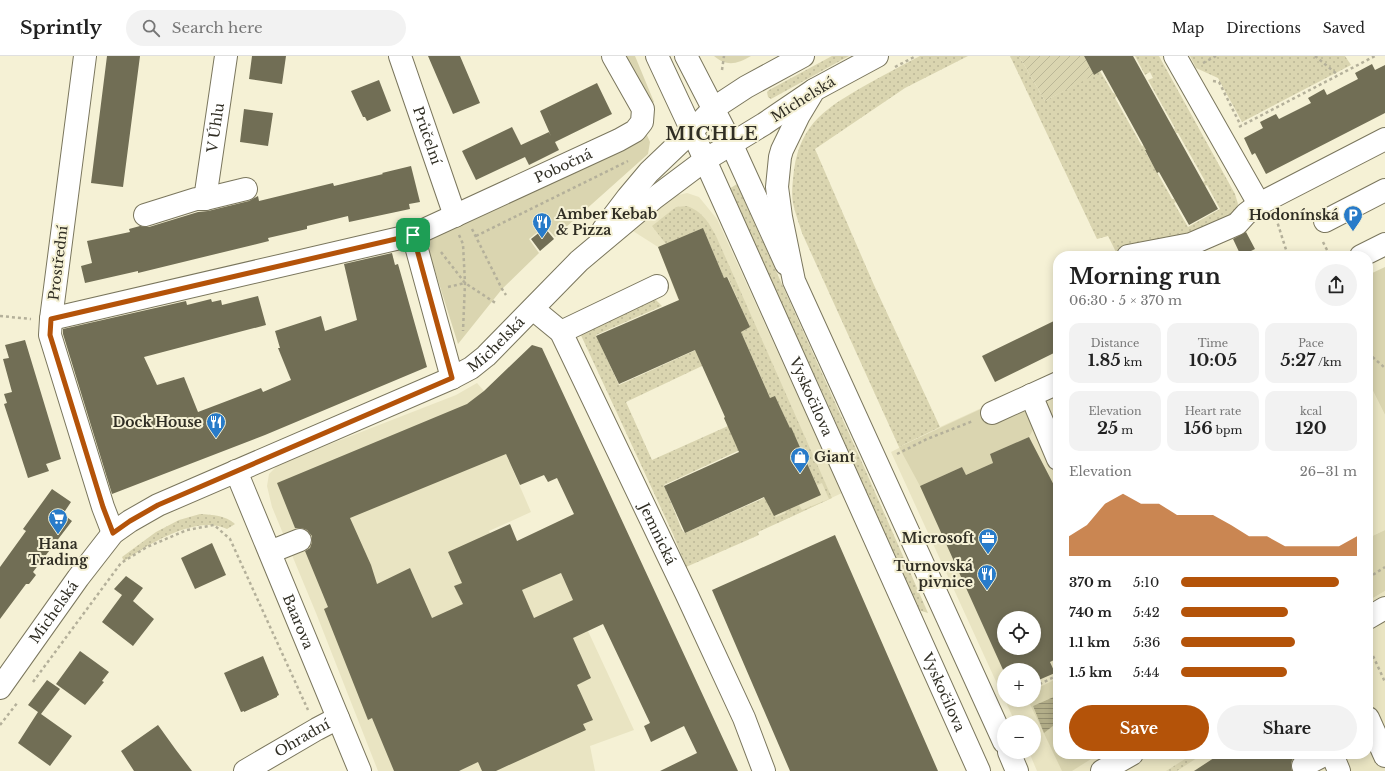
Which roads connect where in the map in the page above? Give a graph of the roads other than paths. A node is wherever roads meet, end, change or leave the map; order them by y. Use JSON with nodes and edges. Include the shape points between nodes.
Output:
{"nodes":[{"id":1,"x":85,"y":56,"type":"edge"},
{"id":2,"x":226,"y":56,"type":"edge"},
{"id":3,"x":400,"y":56,"type":"edge"},
{"id":4,"x":613,"y":56,"type":"edge"},
{"id":5,"x":657,"y":56,"type":"edge"},
{"id":6,"x":686,"y":56,"type":"edge"},
{"id":7,"x":803,"y":56,"type":"edge"},
{"id":8,"x":876,"y":56,"type":"edge"},
{"id":9,"x":1175,"y":56,"type":"edge"},
{"id":10,"x":814,"y":90,"type":"junction"},
{"id":11,"x":714,"y":108,"type":"junction"},
{"id":12,"x":692,"y":131,"type":"junction"},
{"id":13,"x":1385,"y":139,"type":"edge"},
{"id":14,"x":731,"y":143,"type":"junction"},
{"id":15,"x":705,"y":160,"type":"junction"},
{"id":16,"x":246,"y":189,"type":"dead end"},
{"id":17,"x":1385,"y":190,"type":"edge"},
{"id":18,"x":205,"y":199,"type":"junction"},
{"id":19,"x":1263,"y":202,"type":"junction"},
{"id":20,"x":145,"y":216,"type":"dead end"},
{"id":21,"x":458,"y":220,"type":"junction"},
{"id":22,"x":1325,"y":221,"type":"dead end"},
{"id":23,"x":413,"y":235,"type":"junction"},
{"id":24,"x":1385,"y":244,"type":"edge"},
{"id":25,"x":1154,"y":251,"type":"edge"},
{"id":26,"x":1371,"y":251,"type":"edge"},
{"id":27,"x":579,"y":261,"type":"junction"},
{"id":28,"x":794,"y":281,"type":"junction"},
{"id":29,"x":657,"y":286,"type":"dead end"},
{"id":30,"x":533,"y":309,"type":"junction"},
{"id":31,"x":43,"y":319,"type":"junction"},
{"id":32,"x":561,"y":332,"type":"junction"},
{"id":33,"x":452,"y":378,"type":"junction"},
{"id":34,"x":1053,"y":385,"type":"edge"},
{"id":35,"x":1031,"y":395,"type":"junction"},
{"id":36,"x":992,"y":413,"type":"road end"},
{"id":37,"x":1053,"y":447,"type":"edge"},
{"id":38,"x":236,"y":471,"type":"junction"},
{"id":39,"x":113,"y":533,"type":"junction"},
{"id":40,"x":300,"y":540,"type":"dead end"},
{"id":41,"x":270,"y":552,"type":"junction"},
{"id":42,"x":1385,"y":608,"type":"edge"},
{"id":43,"x":1373,"y":615,"type":"edge"},
{"id":44,"x":0,"y":688,"type":"edge"},
{"id":45,"x":338,"y":718,"type":"junction"},
{"id":46,"x":997,"y":727,"type":"edge"},
{"id":47,"x":1373,"y":729,"type":"edge"},
{"id":48,"x":1385,"y":756,"type":"edge"},
{"id":49,"x":1012,"y":759,"type":"edge"},
{"id":50,"x":1123,"y":759,"type":"edge"},
{"id":51,"x":1334,"y":759,"type":"edge"},
{"id":52,"x":245,"y":771,"type":"edge"},
{"id":53,"x":360,"y":771,"type":"edge"},
{"id":54,"x":764,"y":771,"type":"edge"},
{"id":55,"x":979,"y":771,"type":"edge"},
{"id":56,"x":1017,"y":771,"type":"edge"},
{"id":57,"x":1102,"y":771,"type":"edge"},
{"id":58,"x":1339,"y":771,"type":"edge"}],
"edges":[{"from":1,"to":31,"type":"street","name":"Prostřední"},
{"from":2,"to":18,"type":"street","name":"V Úhlu"},
{"from":3,"to":21,"type":"street","name":"Průčelní"},
{"from":4,"to":21,"type":"street","name":"Pobočná","via":[[643,109],[642,122],[635,132]]},
{"from":5,"to":12,"type":"street","name":"Vyskočilova"},
{"from":6,"to":11,"type":"street"},
{"from":7,"to":11,"type":"street","name":"Michelská"},
{"from":8,"to":10,"type":"street","name":"Michelská"},
{"from":9,"to":19,"type":"street"},
{"from":10,"to":14,"type":"street","name":"Michelská"},
{"from":10,"to":28,"type":"street","via":[[782,150],[779,164],[777,186]]},
{"from":11,"to":12,"type":"street","name":"Michelská"},
{"from":11,"to":14,"type":"street"},
{"from":12,"to":15,"type":"street","name":"Vyskočilova"},
{"from":12,"to":27,"type":"street","name":"Michelská","via":[[649,172]]},
{"from":13,"to":19,"type":"street"},
{"from":14,"to":15,"type":"street","name":"Michelská"},
{"from":14,"to":28,"type":"street"},
{"from":15,"to":27,"type":"street","name":"Michelská","via":[[652,199]]},
{"from":15,"to":55,"type":"street","name":"Vyskočilova"},
{"from":16,"to":18,"type":"street"},
{"from":17,"to":22,"type":"street"},
{"from":18,"to":20,"type":"street","via":[[196,199]]},
{"from":19,"to":25,"type":"street","via":[[1237,224],[1191,244]]},
{"from":21,"to":23,"type":"street","name":"Pobočná"},
{"from":23,"to":31,"type":"street","name":"Pobočná"},
{"from":23,"to":33,"type":"street"},
{"from":24,"to":26,"type":"street"},
{"from":27,"to":30,"type":"street","name":"Michelská"},
{"from":28,"to":46,"type":"street"},
{"from":29,"to":32,"type":"street"},
{"from":30,"to":32,"type":"street","name":"Jemnická"},
{"from":30,"to":33,"type":"street","name":"Michelská","via":[[486,356]]},
{"from":31,"to":39,"type":"street","name":"Prostřední"},
{"from":32,"to":54,"type":"street","name":"Jemnická","via":[[686,593],[740,711]]},
{"from":33,"to":38,"type":"street","name":"Michelská"},
{"from":34,"to":35,"type":"street"},
{"from":35,"to":36,"type":"street"},
{"from":35,"to":37,"type":"street"},
{"from":38,"to":39,"type":"street","name":"Michelská","via":[[158,505]]},
{"from":38,"to":41,"type":"street","name":"Baarova"},
{"from":39,"to":44,"type":"street","name":"Michelská"},
{"from":40,"to":41,"type":"street"},
{"from":41,"to":45,"type":"street","name":"Baarova"},
{"from":42,"to":43,"type":"street"},
{"from":45,"to":52,"type":"street","name":"Ohradní"},
{"from":45,"to":53,"type":"street","name":"Baarova"},
{"from":47,"to":48,"type":"street"},
{"from":49,"to":56,"type":"street"},
{"from":50,"to":57,"type":"street"},
{"from":51,"to":58,"type":"street"}]}
